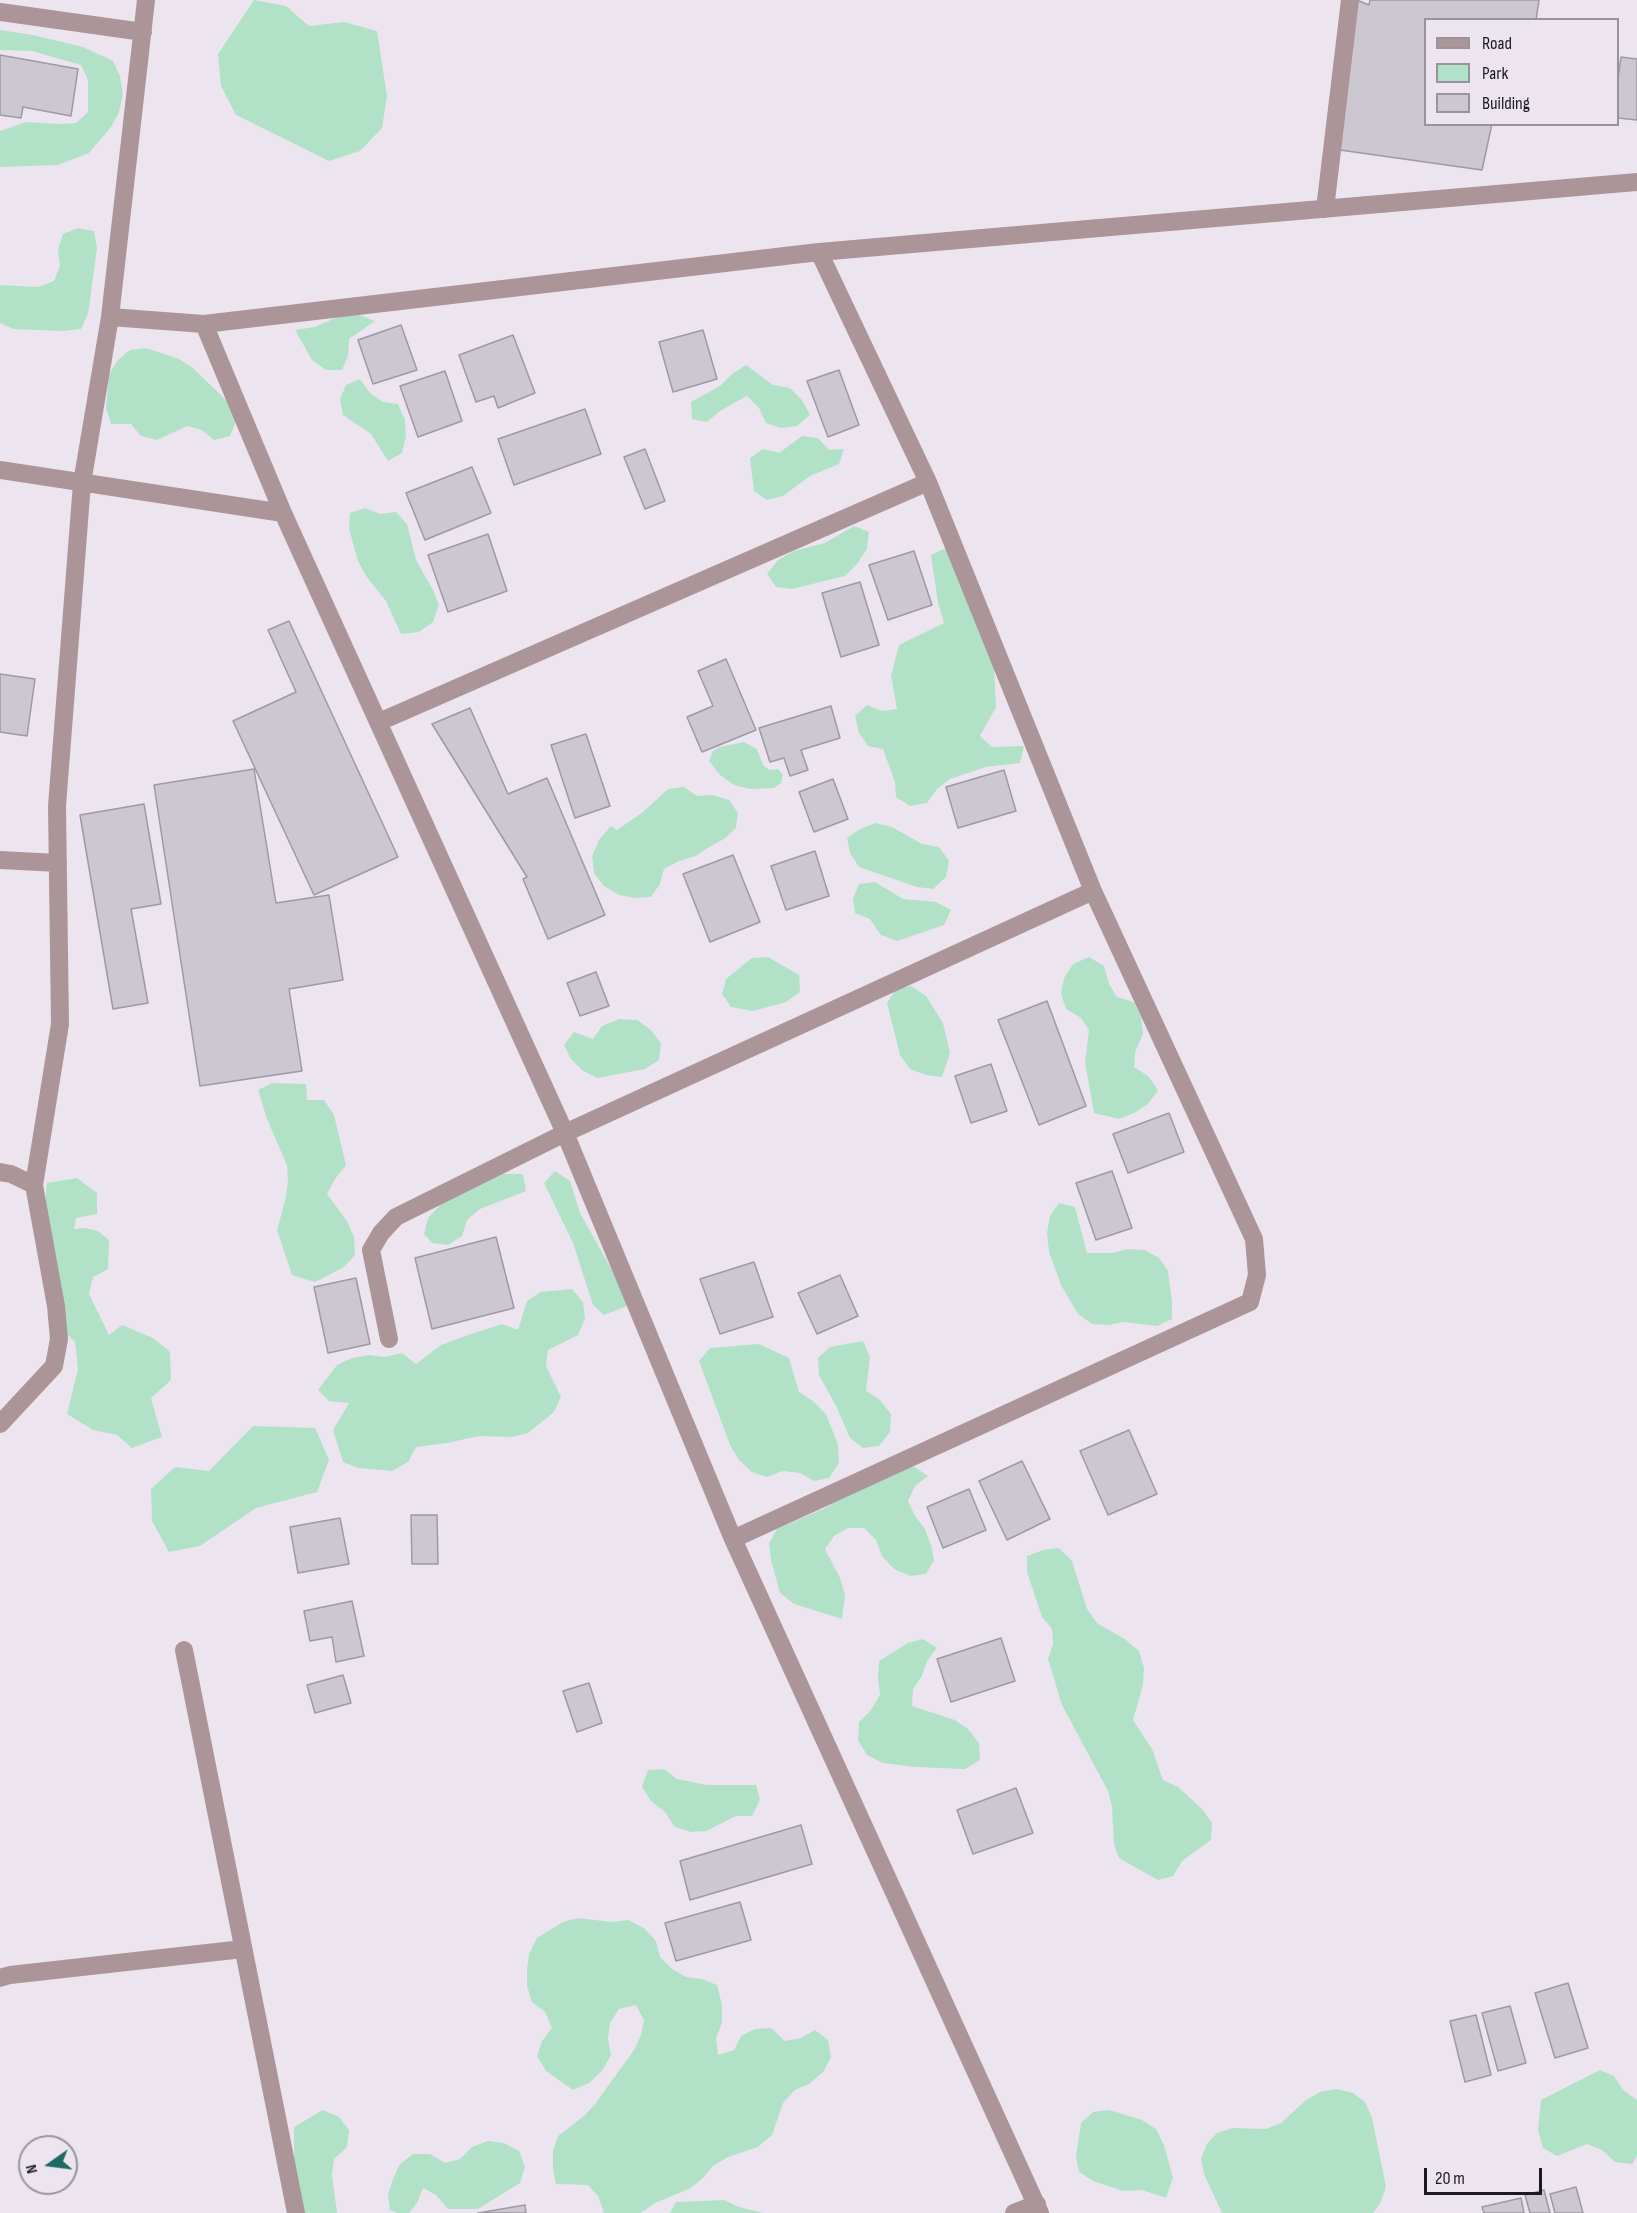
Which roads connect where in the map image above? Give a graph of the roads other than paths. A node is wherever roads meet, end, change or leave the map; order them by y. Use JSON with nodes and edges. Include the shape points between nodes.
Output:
{"nodes":[{"id":1,"x":146,"y":0,"type":"edge"},
{"id":2,"x":1350,"y":0,"type":"edge"},
{"id":3,"x":0,"y":12,"type":"edge"},
{"id":4,"x":143,"y":32,"type":"junction"},
{"id":5,"x":1637,"y":183,"type":"edge"},
{"id":6,"x":1325,"y":209,"type":"junction"},
{"id":7,"x":819,"y":252,"type":"junction"},
{"id":8,"x":110,"y":317,"type":"junction"},
{"id":9,"x":204,"y":324,"type":"junction"},
{"id":10,"x":0,"y":470,"type":"edge"},
{"id":11,"x":928,"y":482,"type":"junction"},
{"id":12,"x":82,"y":483,"type":"junction"},
{"id":13,"x":283,"y":513,"type":"junction"},
{"id":14,"x":379,"y":722,"type":"junction"},
{"id":15,"x":0,"y":860,"type":"edge"},
{"id":16,"x":58,"y":863,"type":"junction"},
{"id":17,"x":1093,"y":891,"type":"junction"},
{"id":18,"x":565,"y":1133,"type":"junction"},
{"id":19,"x":0,"y":1173,"type":"edge"},
{"id":20,"x":34,"y":1185,"type":"junction"},
{"id":21,"x":389,"y":1339,"type":"dead end"},
{"id":22,"x":0,"y":1402,"type":"edge"},
{"id":23,"x":19,"y":1405,"type":"junction"},
{"id":24,"x":0,"y":1424,"type":"edge"},
{"id":25,"x":733,"y":1539,"type":"junction"},
{"id":26,"x":184,"y":1650,"type":"dead end"},
{"id":27,"x":243,"y":1949,"type":"junction"},
{"id":28,"x":3,"y":1973,"type":"edge"},
{"id":29,"x":1038,"y":2209,"type":"edge"},
{"id":30,"x":296,"y":2213,"type":"edge"},
{"id":31,"x":1014,"y":2213,"type":"edge"}],
"edges":[{"from":1,"to":4,"type":"street"},
{"from":2,"to":6,"type":"street"},
{"from":3,"to":4,"type":"street"},
{"from":4,"to":8,"type":"street"},
{"from":5,"to":6,"type":"street"},
{"from":6,"to":7,"type":"street"},
{"from":7,"to":9,"type":"street"},
{"from":7,"to":11,"type":"street"},
{"from":8,"to":9,"type":"street"},
{"from":8,"to":12,"type":"street"},
{"from":9,"to":13,"type":"street"},
{"from":10,"to":12,"type":"street"},
{"from":11,"to":14,"type":"street"},
{"from":11,"to":17,"type":"street"},
{"from":12,"to":13,"type":"street"},
{"from":12,"to":16,"type":"street","via":[[57,806]]},
{"from":13,"to":14,"type":"street"},
{"from":14,"to":18,"type":"street"},
{"from":15,"to":16,"type":"street"},
{"from":16,"to":20,"type":"street","via":[[60,1024]]},
{"from":17,"to":18,"type":"street"},
{"from":17,"to":25,"type":"street","via":[[1254,1239],[1257,1275],[1250,1302]]},
{"from":18,"to":21,"type":"street","via":[[396,1217],[381,1233],[371,1250]]},
{"from":18,"to":25,"type":"street"},
{"from":19,"to":20,"type":"street"},
{"from":20,"to":23,"type":"street","via":[[59,1339],[54,1366]]},
{"from":22,"to":23,"type":"street"},
{"from":23,"to":24,"type":"street"},
{"from":25,"to":29,"type":"street"},
{"from":26,"to":27,"type":"street"},
{"from":27,"to":28,"type":"street"},
{"from":27,"to":30,"type":"street"},
{"from":29,"to":31,"type":"street"}]}
